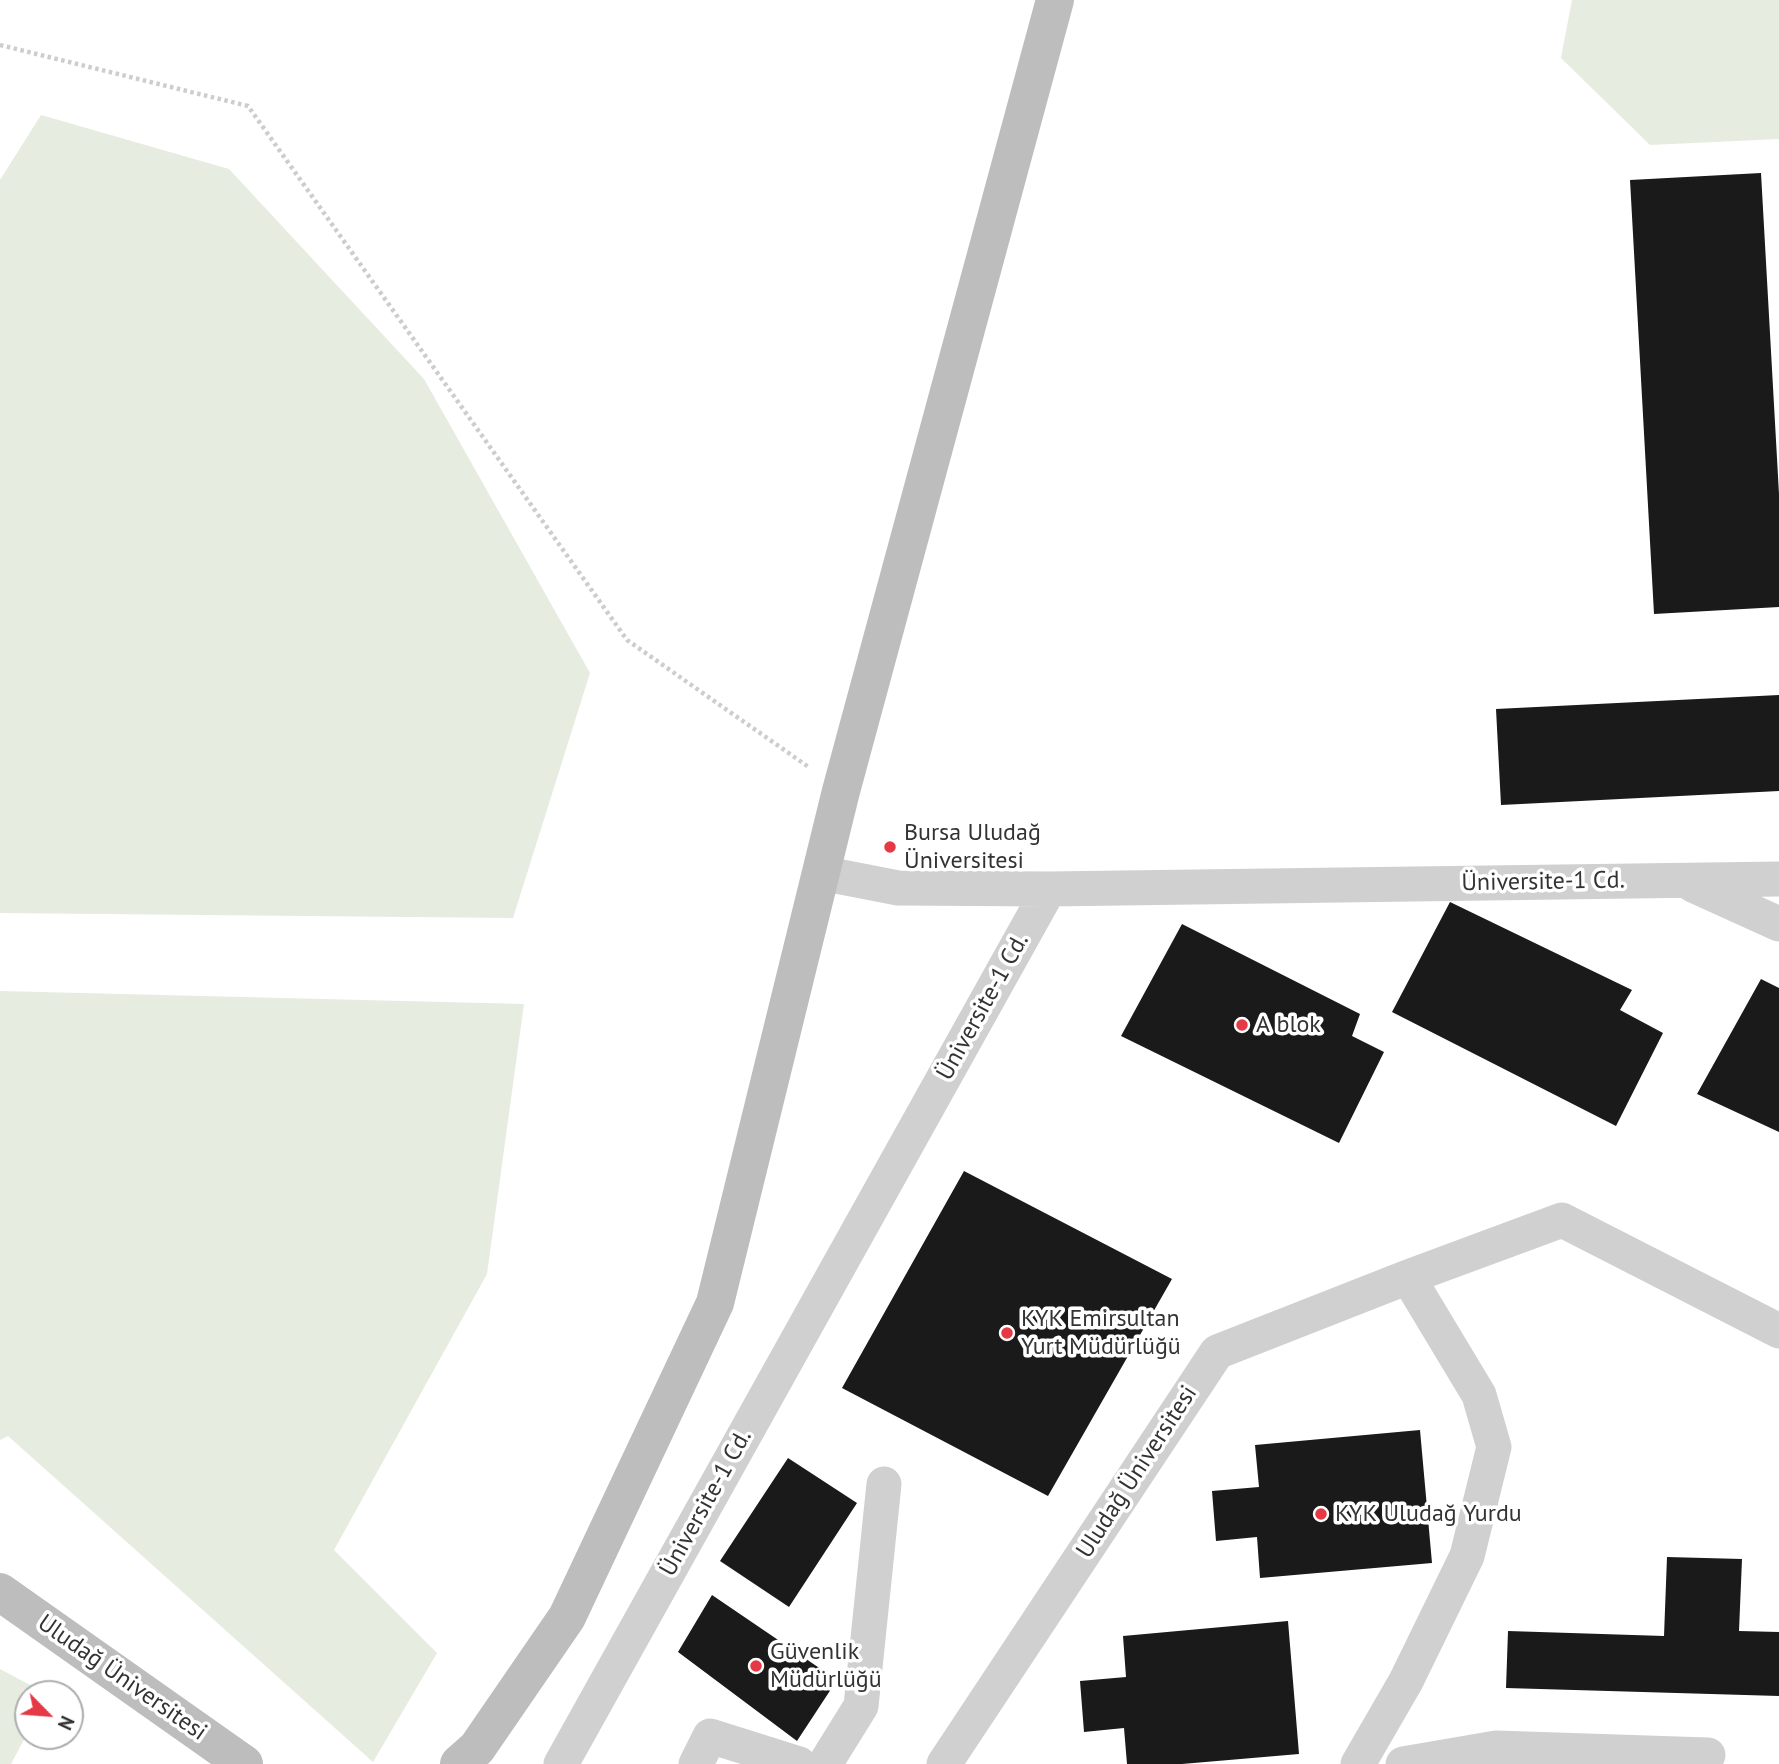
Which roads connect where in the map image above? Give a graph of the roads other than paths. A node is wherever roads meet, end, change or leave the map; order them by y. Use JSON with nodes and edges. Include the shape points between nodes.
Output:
{"nodes":[{"id":1,"x":1055,"y":0,"type":"edge"},
{"id":2,"x":821,"y":873,"type":"junction"},
{"id":3,"x":1779,"y":879,"type":"edge"},
{"id":4,"x":1684,"y":881,"type":"junction"},
{"id":5,"x":1048,"y":889,"type":"junction"},
{"id":6,"x":1779,"y":924,"type":"edge"},
{"id":7,"x":1408,"y":1277,"type":"junction"},
{"id":8,"x":1779,"y":1331,"type":"edge"},
{"id":9,"x":884,"y":1484,"type":"dead end"},
{"id":10,"x":0,"y":1592,"type":"edge"},
{"id":11,"x":1708,"y":1755,"type":"dead end"},
{"id":12,"x":244,"y":1764,"type":"edge"},
{"id":13,"x":459,"y":1764,"type":"edge"},
{"id":14,"x":561,"y":1764,"type":"edge"},
{"id":15,"x":696,"y":1764,"type":"edge"},
{"id":16,"x":799,"y":1764,"type":"edge"},
{"id":17,"x":825,"y":1764,"type":"edge"},
{"id":18,"x":944,"y":1764,"type":"edge"},
{"id":19,"x":1358,"y":1764,"type":"edge"},
{"id":20,"x":1403,"y":1764,"type":"edge"}],
"edges":[{"from":1,"to":2,"type":"street"},
{"from":2,"to":5,"type":"street","via":[[898,888]]},
{"from":2,"to":13,"type":"street","via":[[715,1303],[567,1617],[477,1748]]},
{"from":3,"to":4,"type":"street","name":"Üniversite-1 Cd."},
{"from":4,"to":5,"type":"street","name":"Üniversite-1 Cd."},
{"from":4,"to":6,"type":"street"},
{"from":5,"to":14,"type":"street","name":"Üniversite-1 Cd."},
{"from":7,"to":8,"type":"street","name":"Uludağ Üniversitesi","via":[[1562,1220]]},
{"from":7,"to":18,"type":"street","name":"Uludağ Üniversitesi","via":[[1217,1352]]},
{"from":7,"to":19,"type":"street","via":[[1479,1395],[1494,1447],[1467,1556],[1406,1681]]},
{"from":9,"to":17,"type":"street","via":[[861,1706]]},
{"from":10,"to":12,"type":"street","name":"Uludağ Üniversitesi"},
{"from":11,"to":20,"type":"street","via":[[1496,1748]]},
{"from":15,"to":16,"type":"street","via":[[710,1736]]}]}
